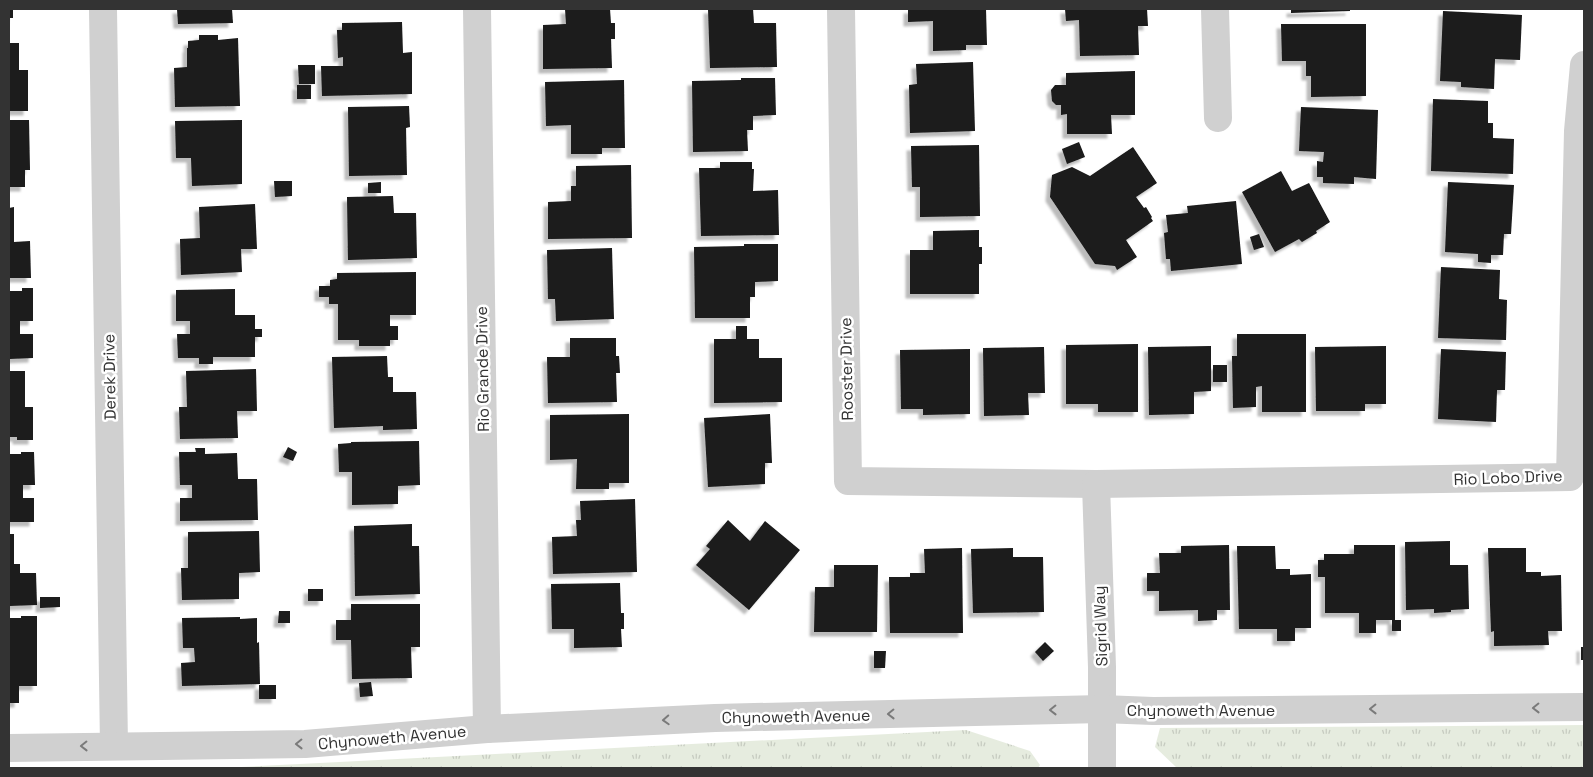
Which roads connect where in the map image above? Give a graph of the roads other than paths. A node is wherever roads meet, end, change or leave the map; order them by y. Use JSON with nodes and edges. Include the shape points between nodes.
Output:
{"nodes":[{"id":1,"x":103,"y":9,"type":"edge"},
{"id":2,"x":477,"y":9,"type":"edge"},
{"id":3,"x":841,"y":9,"type":"edge"},
{"id":4,"x":1215,"y":9,"type":"edge"},
{"id":5,"x":1584,"y":65,"type":"edge"},
{"id":6,"x":1218,"y":118,"type":"dead end"},
{"id":7,"x":1096,"y":484,"type":"junction"},
{"id":8,"x":1584,"y":707,"type":"edge"},
{"id":9,"x":1102,"y":709,"type":"junction"},
{"id":10,"x":487,"y":729,"type":"junction"},
{"id":11,"x":114,"y":746,"type":"junction"},
{"id":12,"x":9,"y":748,"type":"edge"},
{"id":13,"x":1102,"y":768,"type":"edge"}],
"edges":[{"from":1,"to":11,"type":"street","name":"Derek Drive"},
{"from":2,"to":10,"type":"street","name":"Rio Grande Drive"},
{"from":3,"to":7,"type":"street","name":"Rooster Drive","via":[[848,480]]},
{"from":4,"to":6,"type":"street"},
{"from":5,"to":7,"type":"street","name":"Rio Lobo Drive","via":[[1578,131],[1570,478]]},
{"from":7,"to":9,"type":"street","name":"Sigrid Way"},
{"from":8,"to":9,"type":"street","name":"Chynoweth Avenue","one_way":true},
{"from":9,"to":10,"type":"street","name":"Chynoweth Avenue","one_way":true,"via":[[715,718]]},
{"from":9,"to":13,"type":"street","name":"Sigrid Way"},
{"from":10,"to":11,"type":"street","name":"Chynoweth Avenue","one_way":true,"via":[[305,744]]},
{"from":11,"to":12,"type":"street","name":"Chynoweth Avenue","one_way":true}]}
